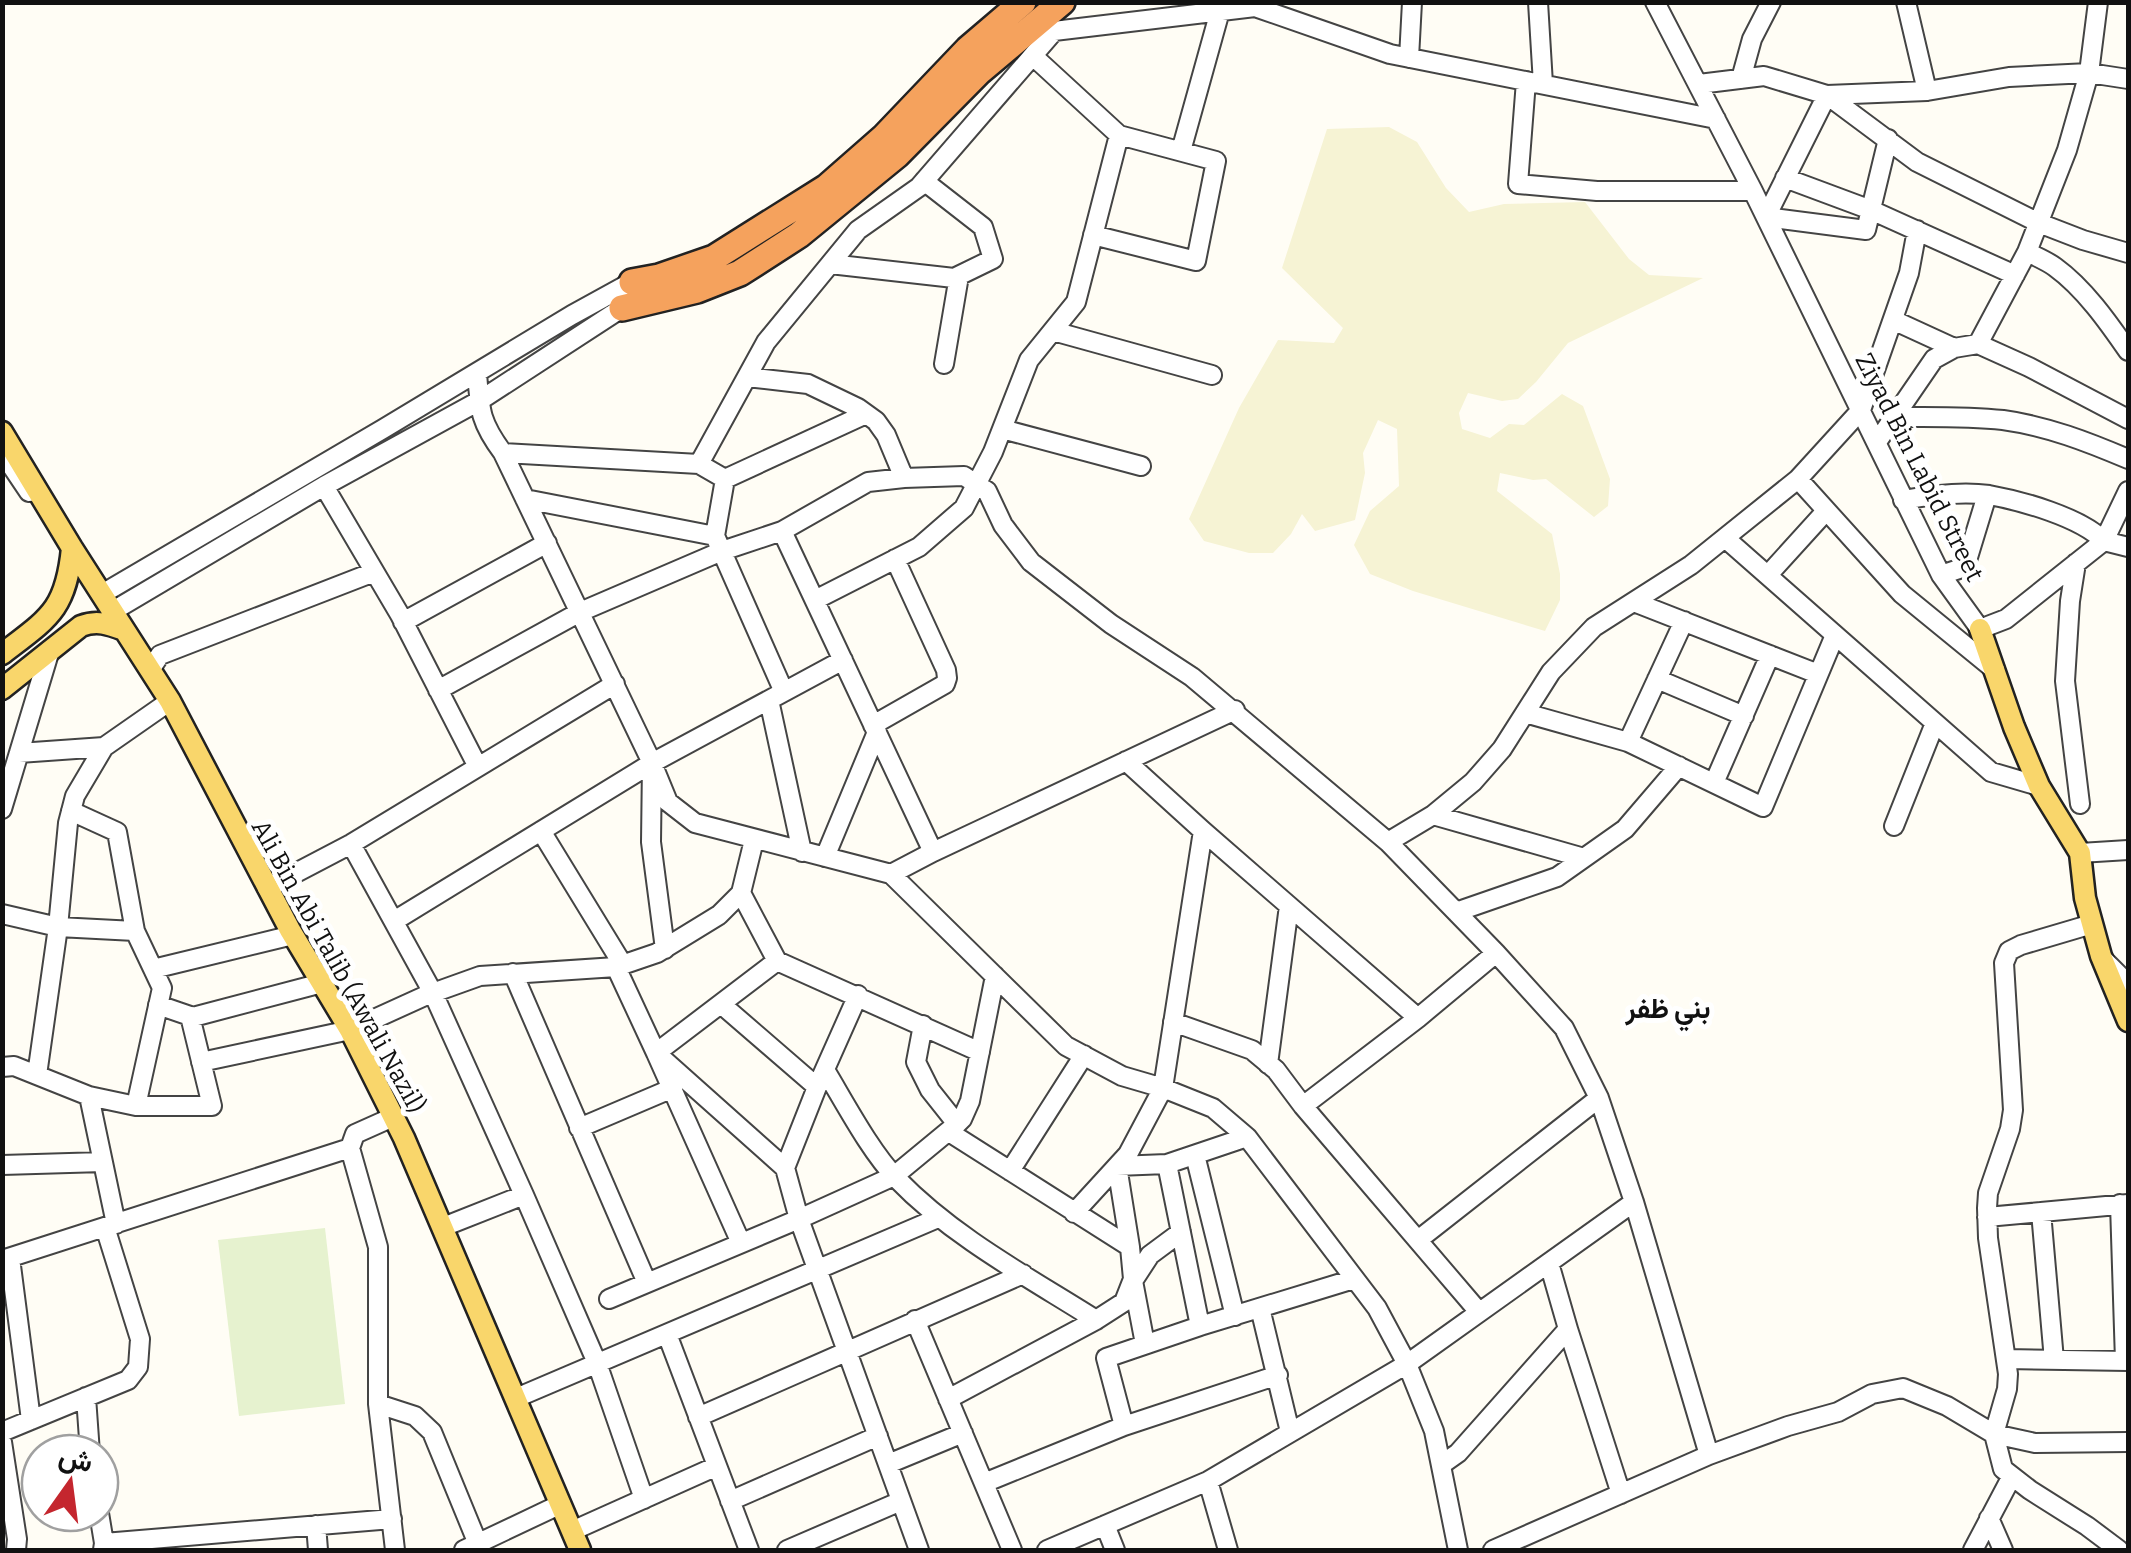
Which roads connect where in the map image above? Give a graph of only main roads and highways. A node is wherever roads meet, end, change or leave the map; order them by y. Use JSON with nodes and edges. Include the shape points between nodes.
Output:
{"nodes":[{"id":1,"x":1023,"y":2,"type":"edge"},
{"id":2,"x":1062,"y":2,"type":"edge"},
{"id":3,"x":632,"y":282,"type":"road end"},
{"id":4,"x":622,"y":308,"type":"road end"},
{"id":5,"x":2,"y":432,"type":"edge"},
{"id":6,"x":71,"y":546,"type":"junction"},
{"id":7,"x":113,"y":612,"type":"junction"},
{"id":8,"x":1980,"y":629,"type":"road end"},
{"id":9,"x":2,"y":654,"type":"edge"},
{"id":10,"x":2,"y":689,"type":"edge"},
{"id":11,"x":2128,"y":1021,"type":"edge"},
{"id":12,"x":576,"y":1541,"type":"edge"}],
"edges":[{"from":1,"to":3,"type":"highway","via":[[827,187],[714,258]]},
{"from":2,"to":4,"type":"highway","via":[[979,72],[897,155],[799,235],[740,273]]},
{"from":5,"to":6,"type":"main road","name":"Ali Bin Abi Talib (Awali Nazil)"},
{"from":6,"to":7,"type":"main road","name":"Ali Bin Abi Talib (Awali Nazil)"},
{"from":6,"to":9,"type":"main road","via":[[59,603]]},
{"from":7,"to":10,"type":"main road","via":[[104,623],[80,626]]},
{"from":7,"to":12,"type":"main road","name":"Ali Bin Abi Talib (Awali Nazil)","via":[[170,701],[292,935],[350,1030],[443,1227]]},
{"from":8,"to":11,"type":"main road","name":"Ziyad Bin Labid Street","via":[[2039,786],[2080,854],[2100,956]]}]}
